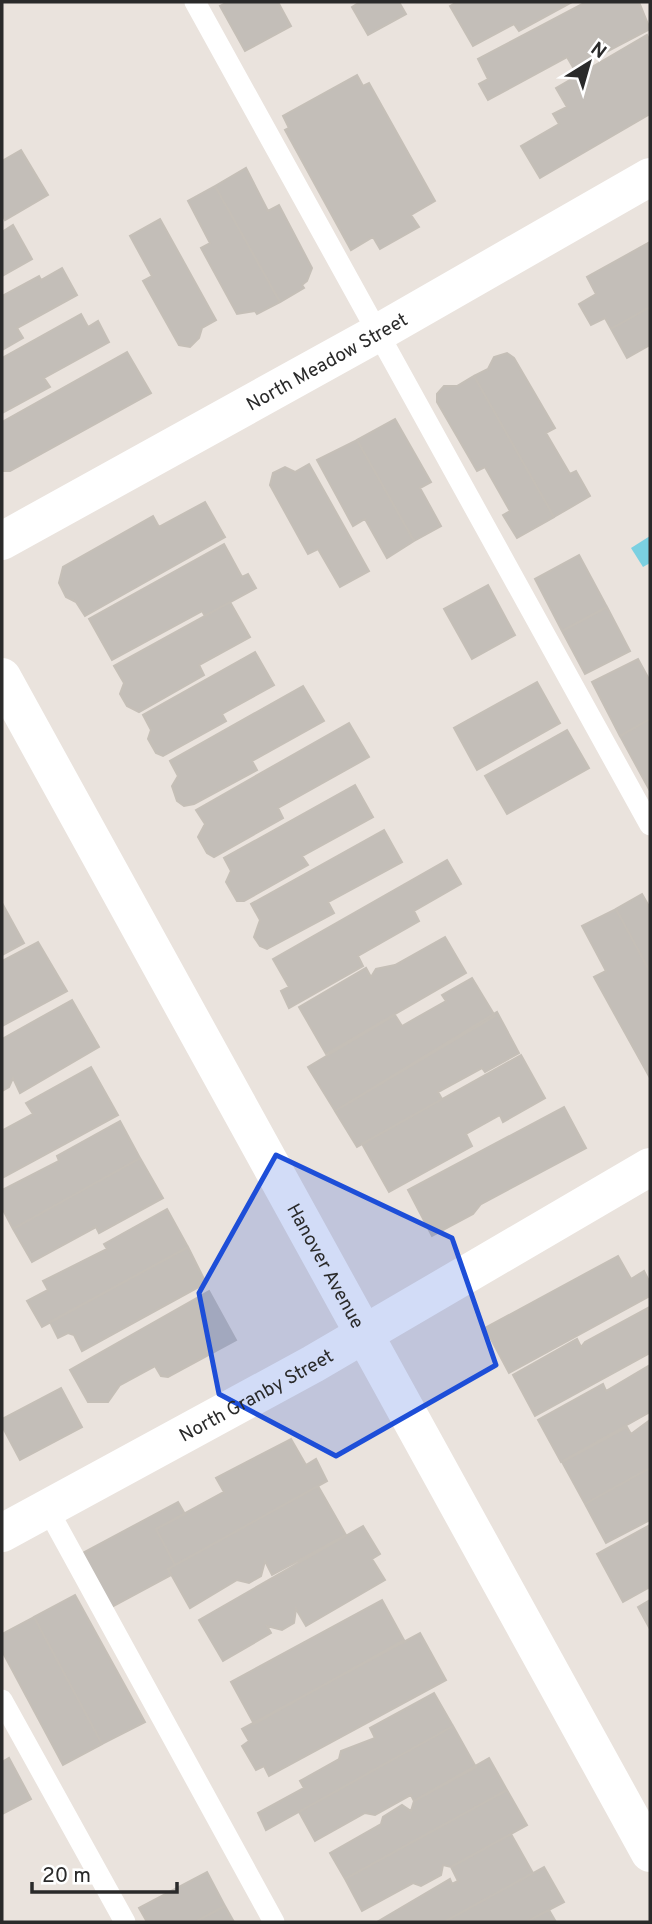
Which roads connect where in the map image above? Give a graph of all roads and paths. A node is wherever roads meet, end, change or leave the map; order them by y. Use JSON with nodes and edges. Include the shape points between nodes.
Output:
{"nodes":[{"id":1,"x":195,"y":2,"type":"edge"},
{"id":2,"x":650,"y":177,"type":"edge"},
{"id":3,"x":376,"y":334,"type":"junction"},
{"id":4,"x":2,"y":541,"type":"edge"},
{"id":5,"x":2,"y":677,"type":"edge"},
{"id":6,"x":649,"y":818,"type":"edge"},
{"id":7,"x":650,"y":1167,"type":"edge"},
{"id":8,"x":363,"y":1335,"type":"junction"},
{"id":9,"x":47,"y":1508,"type":"junction"},
{"id":10,"x":2,"y":1533,"type":"edge"},
{"id":11,"x":2,"y":1700,"type":"edge"},
{"id":12,"x":650,"y":1853,"type":"edge"},
{"id":13,"x":125,"y":1922,"type":"edge"},
{"id":14,"x":274,"y":1922,"type":"edge"}],
"edges":[{"from":1,"to":3,"type":"lane"},
{"from":2,"to":3,"type":"street","name":"North Meadow Street"},
{"from":3,"to":4,"type":"street","name":"North Meadow Street"},
{"from":3,"to":6,"type":"lane"},
{"from":5,"to":8,"type":"street","name":"Hanover Avenue"},
{"from":7,"to":8,"type":"street","name":"North Granby Street"},
{"from":8,"to":9,"type":"street","name":"North Granby Street"},
{"from":8,"to":12,"type":"street","name":"Hanover Avenue"},
{"from":9,"to":10,"type":"street","name":"North Granby Street"},
{"from":9,"to":14,"type":"lane"},
{"from":11,"to":13,"type":"lane"}]}
